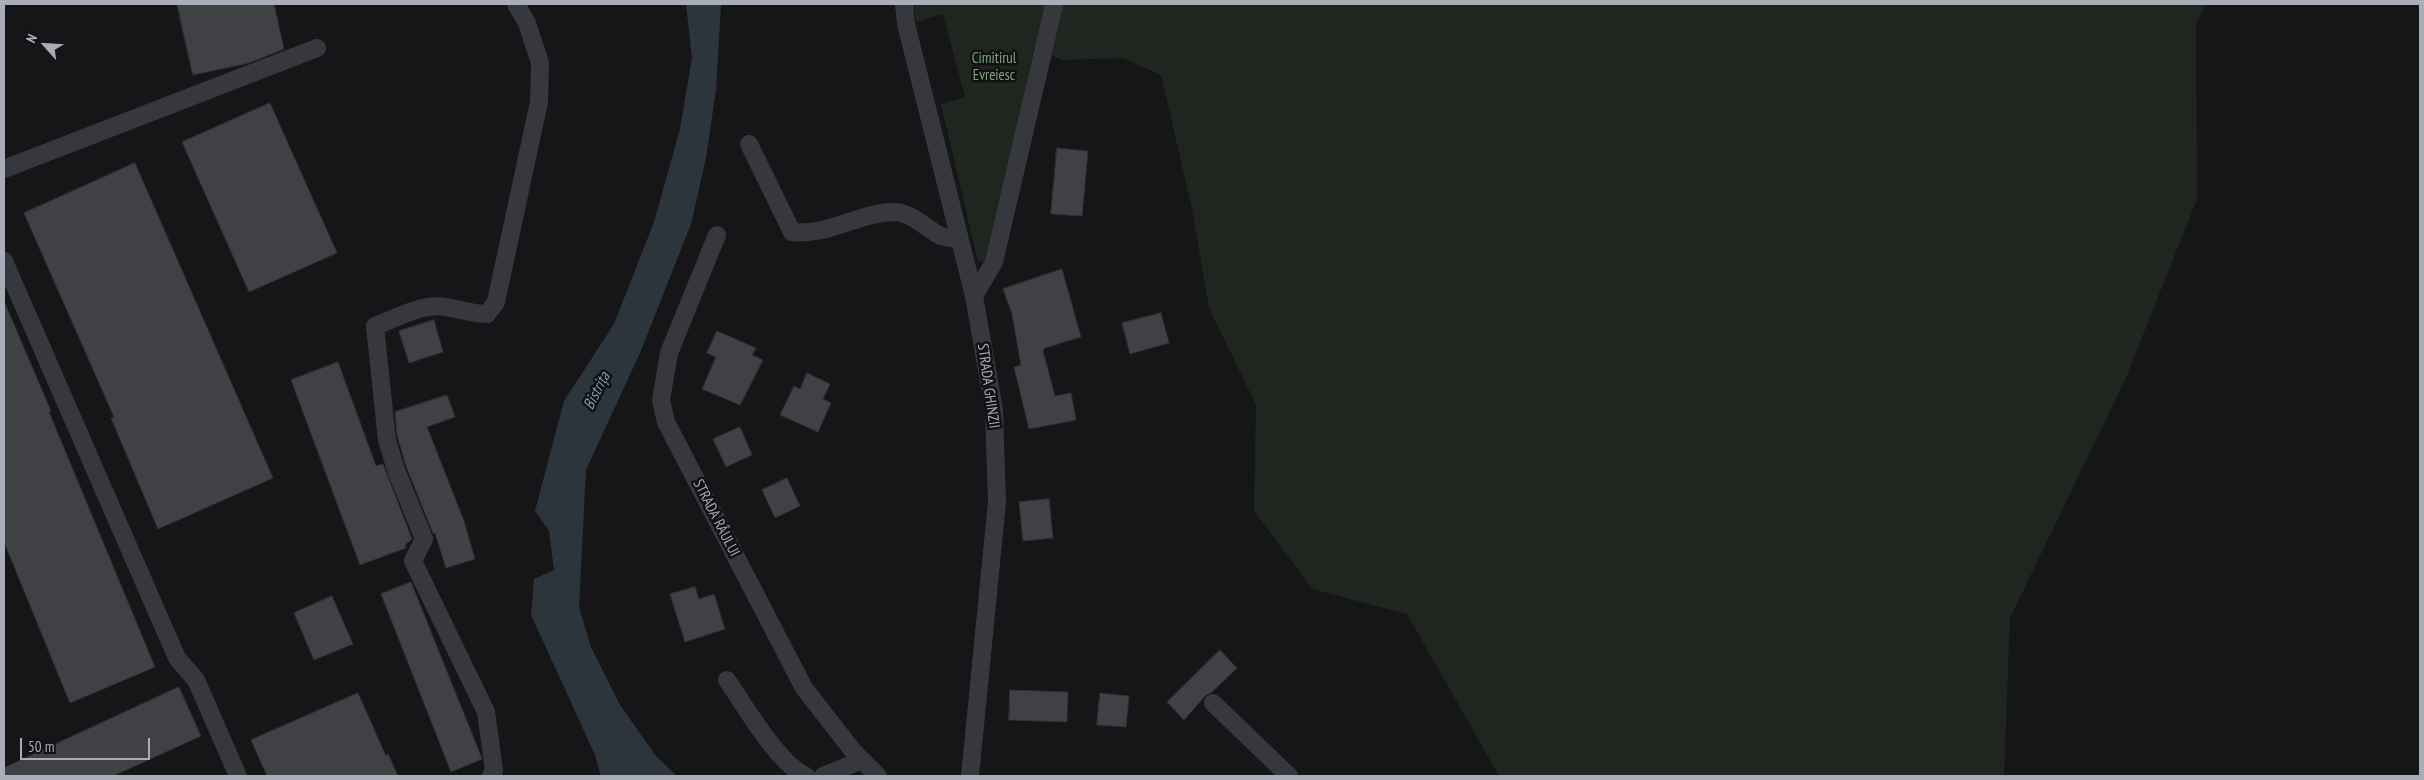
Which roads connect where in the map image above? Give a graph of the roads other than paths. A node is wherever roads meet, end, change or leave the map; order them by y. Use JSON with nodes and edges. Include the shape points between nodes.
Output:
{"nodes":[{"id":1,"x":516,"y":4,"type":"edge"},
{"id":2,"x":904,"y":4,"type":"edge"},
{"id":3,"x":1054,"y":5,"type":"dead end"},
{"id":4,"x":317,"y":48,"type":"dead end"},
{"id":5,"x":749,"y":144,"type":"dead end"},
{"id":6,"x":4,"y":169,"type":"edge"},
{"id":7,"x":717,"y":235,"type":"dead end"},
{"id":8,"x":960,"y":239,"type":"junction"},
{"id":9,"x":4,"y":260,"type":"edge"},
{"id":10,"x":974,"y":296,"type":"junction"},
{"id":11,"x":726,"y":680,"type":"dead end"},
{"id":12,"x":1214,"y":703,"type":"dead end"},
{"id":13,"x":862,"y":760,"type":"junction"},
{"id":14,"x":238,"y":776,"type":"edge"},
{"id":15,"x":490,"y":776,"type":"edge"},
{"id":16,"x":806,"y":776,"type":"edge"},
{"id":17,"x":822,"y":776,"type":"edge"},
{"id":18,"x":878,"y":776,"type":"edge"},
{"id":19,"x":970,"y":776,"type":"edge"},
{"id":20,"x":1289,"y":776,"type":"edge"}],
"edges":[{"from":1,"to":15,"type":"street","via":[[540,64],[539,102],[496,302],[487,314],[427,306],[375,326],[386,440],[424,540],[413,561],[486,712],[494,770]]},
{"from":2,"to":8,"type":"street","name":"STRADA GHINZII","via":[[906,24]]},
{"from":3,"to":10,"type":"street","via":[[994,262]]},
{"from":4,"to":6,"type":"street"},
{"from":5,"to":8,"type":"street","via":[[792,232],[823,231],[894,212],[906,214],[942,236]]},
{"from":7,"to":13,"type":"street","name":"STRADA RÂULUI","via":[[669,353],[661,400],[666,422],[804,688]]},
{"from":8,"to":10,"type":"street","name":"STRADA GHINZII"},
{"from":9,"to":14,"type":"street","via":[[176,658],[196,680]]},
{"from":10,"to":19,"type":"street","name":"STRADA GHINZII","via":[[994,410],[997,502]]},
{"from":11,"to":16,"type":"street","via":[[780,755],[795,771]]},
{"from":12,"to":20,"type":"street"},
{"from":13,"to":17,"type":"street"},
{"from":13,"to":18,"type":"street","name":"STRADA RÂULUI"}]}
